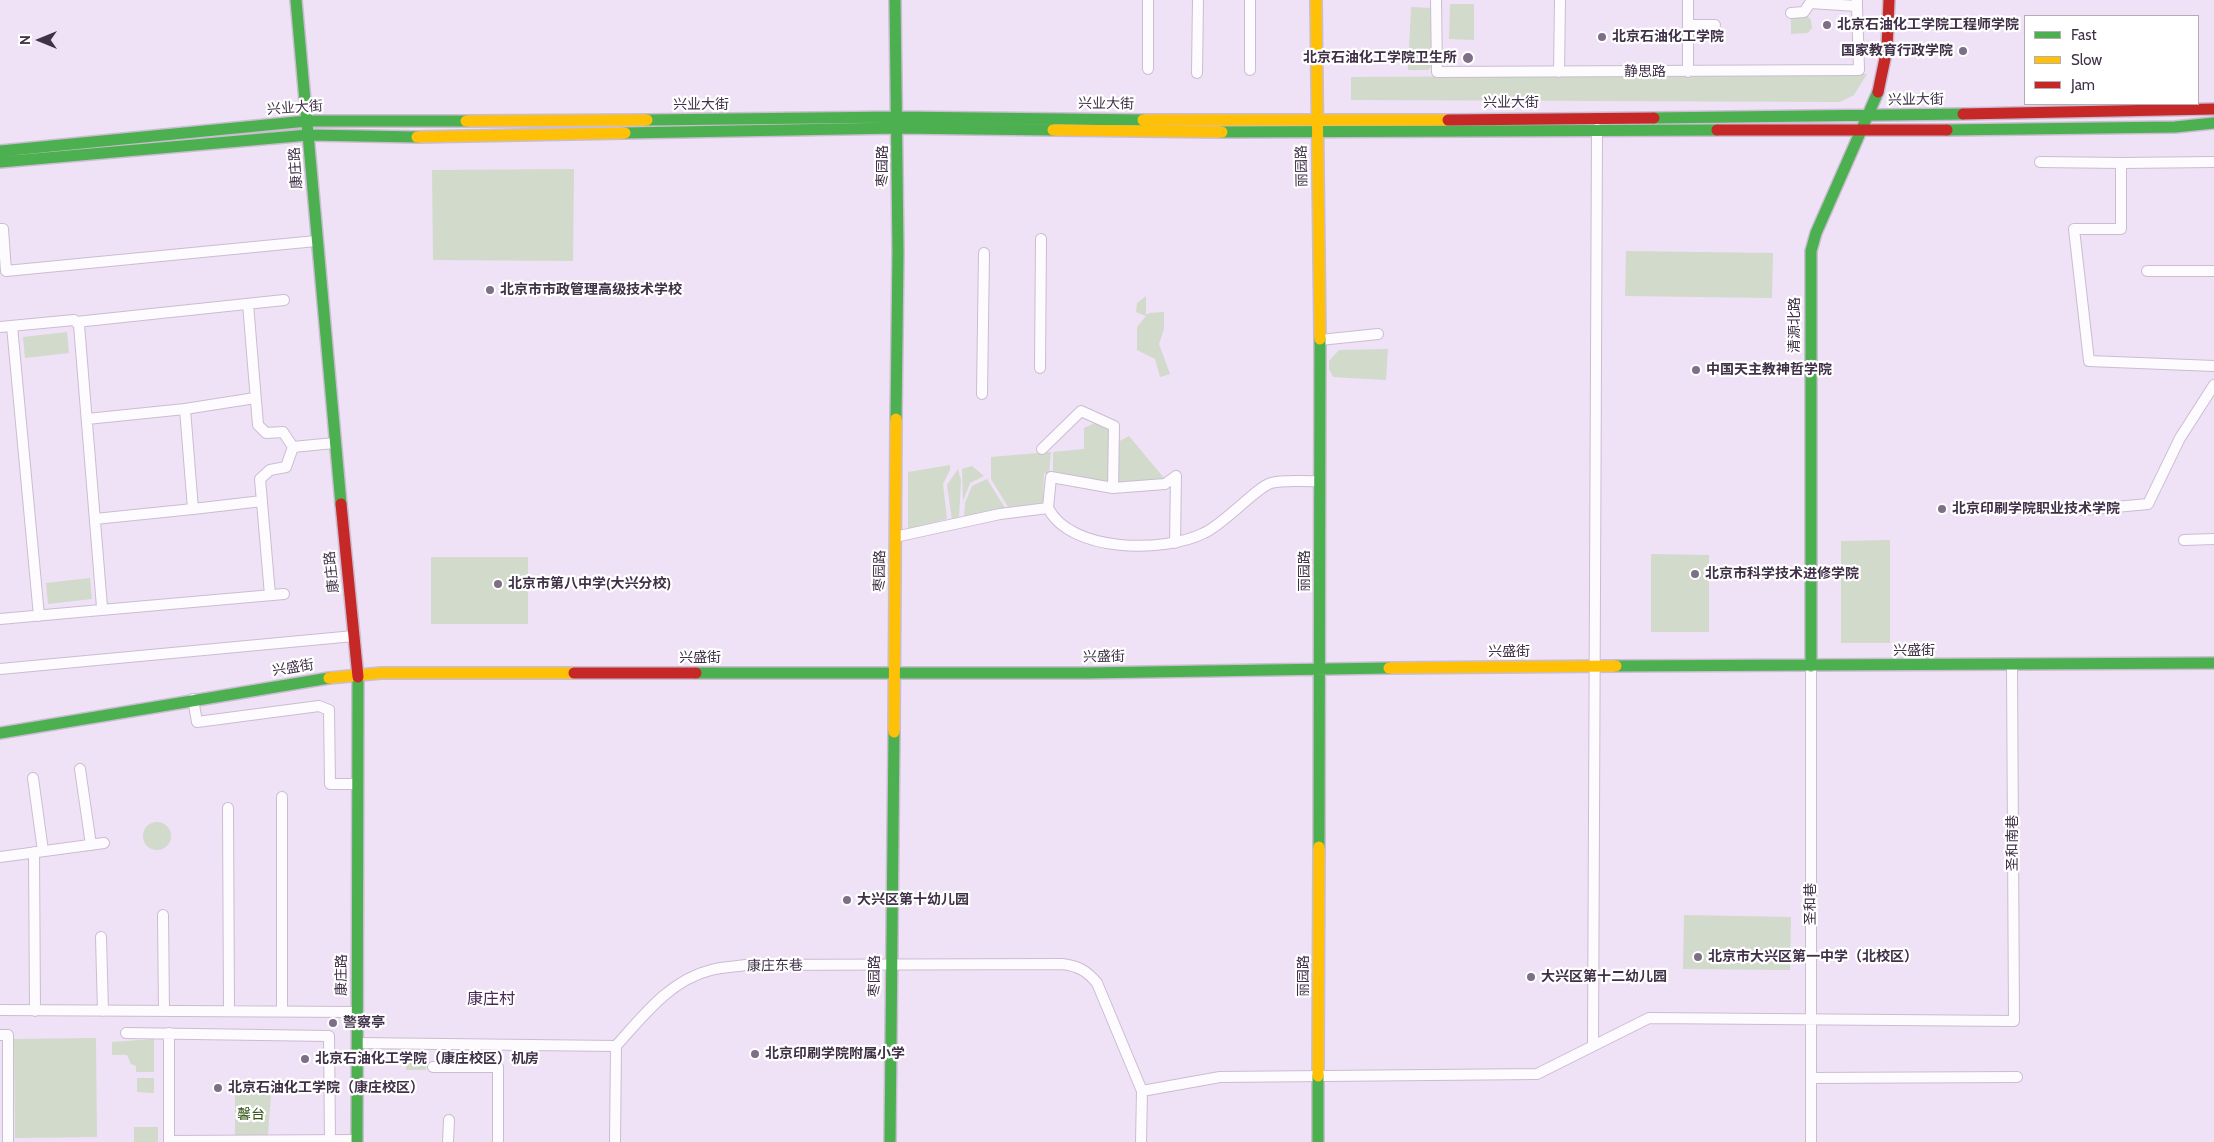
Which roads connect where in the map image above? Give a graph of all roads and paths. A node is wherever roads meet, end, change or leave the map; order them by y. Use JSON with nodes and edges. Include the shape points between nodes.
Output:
{"nodes":[{"id":1,"x":296,"y":0,"type":"edge"},
{"id":2,"x":895,"y":0,"type":"edge"},
{"id":3,"x":1148,"y":0,"type":"edge"},
{"id":4,"x":1198,"y":0,"type":"edge"},
{"id":5,"x":1250,"y":0,"type":"edge"},
{"id":6,"x":1316,"y":0,"type":"edge"},
{"id":7,"x":1436,"y":0,"type":"edge"},
{"id":8,"x":1560,"y":0,"type":"edge"},
{"id":9,"x":1688,"y":0,"type":"edge"},
{"id":10,"x":1889,"y":0,"type":"edge"},
{"id":11,"x":1857,"y":3,"type":"edge"},
{"id":12,"x":1790,"y":13,"type":"dead end"},
{"id":13,"x":1688,"y":25,"type":"junction"},
{"id":14,"x":1715,"y":25,"type":"dead end"},
{"id":15,"x":1148,"y":69,"type":"dead end"},
{"id":16,"x":1250,"y":70,"type":"dead end"},
{"id":17,"x":1559,"y":72,"type":"junction"},
{"id":18,"x":1688,"y":72,"type":"junction"},
{"id":19,"x":1197,"y":73,"type":"dead end"},
{"id":20,"x":2214,"y":109,"type":"edge"},
{"id":21,"x":1869,"y":116,"type":"junction"},
{"id":22,"x":1316,"y":120,"type":"junction"},
{"id":23,"x":307,"y":121,"type":"junction"},
{"id":24,"x":897,"y":122,"type":"junction"},
{"id":25,"x":2214,"y":123,"type":"edge"},
{"id":26,"x":2175,"y":127,"type":"junction"},
{"id":27,"x":2214,"y":128,"type":"edge"},
{"id":28,"x":1598,"y":129,"type":"junction"},
{"id":29,"x":1861,"y":131,"type":"junction"},
{"id":30,"x":1316,"y":133,"type":"junction"},
{"id":31,"x":308,"y":135,"type":"junction"},
{"id":32,"x":0,"y":151,"type":"edge"},
{"id":33,"x":0,"y":162,"type":"edge"},
{"id":34,"x":2040,"y":162,"type":"dead end"},
{"id":35,"x":2214,"y":162,"type":"edge"},
{"id":36,"x":2121,"y":163,"type":"junction"},
{"id":37,"x":0,"y":229,"type":"edge"},
{"id":38,"x":1041,"y":239,"type":"dead end"},
{"id":39,"x":316,"y":242,"type":"junction"},
{"id":40,"x":984,"y":253,"type":"dead end"},
{"id":41,"x":2147,"y":271,"type":"dead end"},
{"id":42,"x":2214,"y":271,"type":"edge"},
{"id":43,"x":284,"y":300,"type":"dead end"},
{"id":44,"x":248,"y":304,"type":"junction"},
{"id":45,"x":76,"y":322,"type":"junction"},
{"id":46,"x":12,"y":326,"type":"junction"},
{"id":47,"x":0,"y":327,"type":"edge"},
{"id":48,"x":1378,"y":334,"type":"dead end"},
{"id":49,"x":1320,"y":340,"type":"junction"},
{"id":50,"x":2214,"y":366,"type":"edge"},
{"id":51,"x":1040,"y":368,"type":"dead end"},
{"id":52,"x":2214,"y":385,"type":"edge"},
{"id":53,"x":982,"y":394,"type":"dead end"},
{"id":54,"x":255,"y":398,"type":"junction"},
{"id":55,"x":185,"y":409,"type":"junction"},
{"id":56,"x":87,"y":419,"type":"junction"},
{"id":57,"x":334,"y":443,"type":"junction"},
{"id":58,"x":294,"y":448,"type":"junction"},
{"id":59,"x":1042,"y":449,"type":"dead end"},
{"id":60,"x":1320,"y":481,"type":"junction"},
{"id":61,"x":1113,"y":488,"type":"junction"},
{"id":62,"x":262,"y":501,"type":"junction"},
{"id":63,"x":1048,"y":508,"type":"junction"},
{"id":64,"x":193,"y":510,"type":"junction"},
{"id":65,"x":2083,"y":510,"type":"dead end"},
{"id":66,"x":95,"y":519,"type":"junction"},
{"id":67,"x":895,"y":537,"type":"junction"},
{"id":68,"x":2214,"y":539,"type":"edge"},
{"id":69,"x":2184,"y":540,"type":"dead end"},
{"id":70,"x":1174,"y":543,"type":"junction"},
{"id":71,"x":284,"y":594,"type":"dead end"},
{"id":72,"x":270,"y":595,"type":"junction"},
{"id":73,"x":101,"y":610,"type":"junction"},
{"id":74,"x":38,"y":616,"type":"junction"},
{"id":75,"x":0,"y":619,"type":"edge"},
{"id":76,"x":354,"y":636,"type":"junction"},
{"id":77,"x":2214,"y":663,"type":"edge"},
{"id":78,"x":2012,"y":665,"type":"junction"},
{"id":79,"x":1811,"y":666,"type":"junction"},
{"id":80,"x":1595,"y":667,"type":"junction"},
{"id":81,"x":1320,"y":668,"type":"junction"},
{"id":82,"x":0,"y":669,"type":"edge"},
{"id":83,"x":894,"y":672,"type":"junction"},
{"id":84,"x":358,"y":674,"type":"junction"},
{"id":85,"x":193,"y":699,"type":"junction"},
{"id":86,"x":0,"y":733,"type":"edge"},
{"id":87,"x":80,"y":769,"type":"dead end"},
{"id":88,"x":33,"y":778,"type":"dead end"},
{"id":89,"x":357,"y":784,"type":"junction"},
{"id":90,"x":282,"y":797,"type":"dead end"},
{"id":91,"x":228,"y":808,"type":"dead end"},
{"id":92,"x":104,"y":843,"type":"dead end"},
{"id":93,"x":91,"y":845,"type":"junction"},
{"id":94,"x":39,"y":852,"type":"junction"},
{"id":95,"x":0,"y":857,"type":"edge"},
{"id":96,"x":163,"y":915,"type":"dead end"},
{"id":97,"x":101,"y":937,"type":"dead end"},
{"id":98,"x":890,"y":964,"type":"junction"},
{"id":99,"x":0,"y":1010,"type":"edge"},
{"id":100,"x":35,"y":1010,"type":"junction"},
{"id":101,"x":103,"y":1011,"type":"junction"},
{"id":102,"x":164,"y":1011,"type":"junction"},
{"id":103,"x":228,"y":1011,"type":"junction"},
{"id":104,"x":282,"y":1011,"type":"junction"},
{"id":105,"x":357,"y":1012,"type":"junction"},
{"id":106,"x":1812,"y":1018,"type":"junction"},
{"id":107,"x":126,"y":1033,"type":"dead end"},
{"id":108,"x":169,"y":1033,"type":"junction"},
{"id":109,"x":0,"y":1035,"type":"edge"},
{"id":110,"x":357,"y":1042,"type":"junction"},
{"id":111,"x":616,"y":1046,"type":"junction"},
{"id":112,"x":1593,"y":1046,"type":"junction"},
{"id":113,"x":4,"y":1058,"type":"edge"},
{"id":114,"x":433,"y":1067,"type":"dead end"},
{"id":115,"x":1318,"y":1076,"type":"junction"},
{"id":116,"x":2017,"y":1077,"type":"dead end"},
{"id":117,"x":1811,"y":1078,"type":"junction"},
{"id":118,"x":1142,"y":1091,"type":"junction"},
{"id":119,"x":449,"y":1120,"type":"dead end"},
{"id":120,"x":4,"y":1124,"type":"edge"},
{"id":121,"x":330,"y":1140,"type":"junction"},
{"id":122,"x":277,"y":1141,"type":"edge"},
{"id":123,"x":357,"y":1141,"type":"edge"},
{"id":124,"x":8,"y":1142,"type":"edge"},
{"id":125,"x":169,"y":1142,"type":"edge"},
{"id":126,"x":448,"y":1142,"type":"edge"},
{"id":127,"x":498,"y":1142,"type":"edge"},
{"id":128,"x":615,"y":1142,"type":"edge"},
{"id":129,"x":890,"y":1142,"type":"edge"},
{"id":130,"x":1141,"y":1142,"type":"edge"},
{"id":131,"x":1318,"y":1142,"type":"edge"},
{"id":132,"x":1811,"y":1142,"type":"edge"}],
"edges":[{"from":1,"to":23,"type":"street","name":"康庄路"},
{"from":2,"to":24,"type":"street","name":"枣园路"},
{"from":3,"to":15,"type":"street"},
{"from":4,"to":19,"type":"street"},
{"from":5,"to":16,"type":"street"},
{"from":6,"to":22,"type":"street","name":"丽园路"},
{"from":7,"to":17,"type":"street","name":"静思路","via":[[1437,72]]},
{"from":8,"to":17,"type":"street"},
{"from":9,"to":13,"type":"street"},
{"from":10,"to":21,"type":"street","name":"清源北路","via":[[1887,60]]},
{"from":11,"to":12,"type":"street","via":[[1829,6],[1810,3],[1804,12]]},
{"from":11,"to":18,"type":"street","name":"静思路","via":[[1859,70]]},
{"from":13,"to":14,"type":"street"},
{"from":13,"to":18,"type":"street"},
{"from":17,"to":18,"type":"street","name":"静思路"},
{"from":20,"to":21,"type":"street","name":"兴业大街"},
{"from":21,"to":22,"type":"street","name":"兴业大街"},
{"from":21,"to":29,"type":"street","name":"清源北路"},
{"from":22,"to":24,"type":"street","name":"兴业大街"},
{"from":22,"to":30,"type":"street","name":"丽园路"},
{"from":23,"to":24,"type":"street","name":"兴业大街"},
{"from":23,"to":31,"type":"street","name":"康庄路"},
{"from":23,"to":32,"type":"street","name":"兴业大街"},
{"from":24,"to":30,"type":"street","name":"兴业大街"},
{"from":24,"to":31,"type":"street","name":"兴业大街","via":[[403,137]]},
{"from":24,"to":67,"type":"street","name":"枣园路"},
{"from":25,"to":26,"type":"street","name":"兴业大街"},
{"from":26,"to":27,"type":"street"},
{"from":26,"to":29,"type":"street","name":"兴业大街"},
{"from":28,"to":29,"type":"street","name":"兴业大街"},
{"from":28,"to":30,"type":"street","name":"兴业大街"},
{"from":28,"to":80,"type":"street"},
{"from":29,"to":79,"type":"street","name":"清源北路","via":[[1811,251]]},
{"from":30,"to":49,"type":"street","name":"丽园路"},
{"from":31,"to":33,"type":"street","name":"兴业大街"},
{"from":31,"to":39,"type":"street","name":"康庄路"},
{"from":34,"to":36,"type":"street"},
{"from":35,"to":36,"type":"street"},
{"from":36,"to":50,"type":"street","via":[[2120,229],[2074,229],[2089,361]]},
{"from":37,"to":39,"type":"street","via":[[3,228],[6,271]]},
{"from":38,"to":51,"type":"street"},
{"from":39,"to":57,"type":"street","name":"康庄路"},
{"from":40,"to":53,"type":"street"},
{"from":41,"to":42,"type":"street"},
{"from":43,"to":44,"type":"street"},
{"from":44,"to":45,"type":"street"},
{"from":44,"to":54,"type":"street"},
{"from":45,"to":46,"type":"street"},
{"from":45,"to":56,"type":"street","via":[[79,325]]},
{"from":46,"to":47,"type":"street"},
{"from":46,"to":74,"type":"street"},
{"from":48,"to":49,"type":"street"},
{"from":49,"to":60,"type":"street","name":"丽园路"},
{"from":52,"to":65,"type":"street","via":[[2180,438],[2148,504]]},
{"from":54,"to":55,"type":"street"},
{"from":54,"to":58,"type":"street","via":[[258,425],[266,433],[283,432]]},
{"from":55,"to":56,"type":"street"},
{"from":55,"to":64,"type":"street"},
{"from":56,"to":66,"type":"street"},
{"from":57,"to":58,"type":"street"},
{"from":57,"to":76,"type":"street","name":"康庄路"},
{"from":58,"to":62,"type":"street","via":[[286,467],[270,470],[260,479]]},
{"from":59,"to":61,"type":"street","via":[[1081,411],[1114,426]]},
{"from":60,"to":70,"type":"street","via":[[1270,483],[1204,534]]},
{"from":60,"to":81,"type":"street","name":"丽园路"},
{"from":61,"to":63,"type":"street","via":[[1051,476]]},
{"from":61,"to":70,"type":"street","via":[[1165,484],[1176,476]]},
{"from":62,"to":64,"type":"street"},
{"from":62,"to":72,"type":"street"},
{"from":63,"to":67,"type":"street","via":[[1000,514]]},
{"from":63,"to":70,"type":"street","via":[[1053,518],[1070,530],[1103,543],[1141,547]]},
{"from":64,"to":66,"type":"street"},
{"from":66,"to":73,"type":"street"},
{"from":67,"to":83,"type":"street","name":"枣园路"},
{"from":68,"to":69,"type":"street"},
{"from":71,"to":72,"type":"street"},
{"from":72,"to":73,"type":"street"},
{"from":73,"to":74,"type":"street"},
{"from":74,"to":75,"type":"street"},
{"from":76,"to":82,"type":"street"},
{"from":76,"to":84,"type":"street","name":"康庄路"},
{"from":77,"to":78,"type":"street","name":"兴盛街"},
{"from":78,"to":79,"type":"street","name":"兴盛街"},
{"from":78,"to":106,"type":"street","name":"圣和南巷","via":[[2014,1021]]},
{"from":79,"to":80,"type":"street","name":"兴盛街"},
{"from":79,"to":106,"type":"street","name":"圣和巷"},
{"from":80,"to":81,"type":"street","name":"兴盛街"},
{"from":80,"to":112,"type":"street"},
{"from":81,"to":83,"type":"street","name":"兴盛街","via":[[1087,673]]},
{"from":81,"to":115,"type":"street","name":"丽园路"},
{"from":83,"to":84,"type":"street","name":"兴盛街"},
{"from":83,"to":98,"type":"street","name":"枣园路"},
{"from":84,"to":85,"type":"street","name":"兴盛街"},
{"from":84,"to":89,"type":"street","name":"康庄路"},
{"from":85,"to":86,"type":"street","name":"兴盛街"},
{"from":85,"to":89,"type":"street","via":[[197,722],[319,706],[329,710],[330,784]]},
{"from":87,"to":93,"type":"street"},
{"from":88,"to":94,"type":"street"},
{"from":89,"to":105,"type":"street","name":"康庄路"},
{"from":90,"to":104,"type":"street"},
{"from":91,"to":103,"type":"street"},
{"from":92,"to":93,"type":"street"},
{"from":93,"to":94,"type":"street"},
{"from":94,"to":95,"type":"street"},
{"from":94,"to":100,"type":"street"},
{"from":96,"to":102,"type":"street"},
{"from":97,"to":101,"type":"street"},
{"from":98,"to":111,"type":"street","name":"康庄东巷","via":[[745,965],[711,970],[681,982],[660,998]]},
{"from":98,"to":118,"type":"street","name":"康庄东巷","via":[[1077,966],[1088,972],[1097,983]]},
{"from":98,"to":129,"type":"street","name":"枣园路"},
{"from":99,"to":100,"type":"street"},
{"from":100,"to":101,"type":"street"},
{"from":101,"to":102,"type":"street"},
{"from":102,"to":103,"type":"street"},
{"from":103,"to":104,"type":"street"},
{"from":104,"to":105,"type":"street"},
{"from":105,"to":110,"type":"street","name":"康庄路"},
{"from":106,"to":112,"type":"street","via":[[1649,1018]]},
{"from":106,"to":117,"type":"street","name":"圣和巷"},
{"from":107,"to":108,"type":"street"},
{"from":108,"to":121,"type":"street","via":[[329,1036]]},
{"from":108,"to":125,"type":"street"},
{"from":109,"to":113,"type":"street","via":[[8,1035]]},
{"from":110,"to":111,"type":"street"},
{"from":110,"to":123,"type":"street","name":"康庄路"},
{"from":111,"to":128,"type":"street"},
{"from":112,"to":115,"type":"street","via":[[1537,1074]]},
{"from":113,"to":120,"type":"street"},
{"from":114,"to":127,"type":"street","via":[[498,1067]]},
{"from":115,"to":118,"type":"street","via":[[1220,1077]]},
{"from":115,"to":131,"type":"street","name":"丽园路"},
{"from":116,"to":117,"type":"street"},
{"from":117,"to":132,"type":"street","name":"圣和巷"},
{"from":118,"to":130,"type":"street"},
{"from":119,"to":126,"type":"street"},
{"from":120,"to":124,"type":"street"},
{"from":121,"to":122,"type":"street"},
{"from":121,"to":123,"type":"street"},
{"from":122,"to":125,"type":"street"}]}
